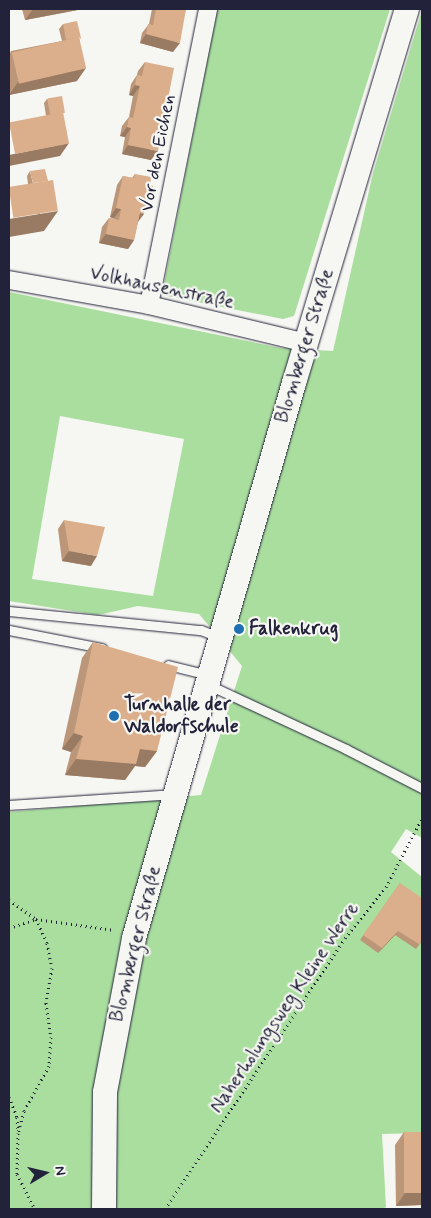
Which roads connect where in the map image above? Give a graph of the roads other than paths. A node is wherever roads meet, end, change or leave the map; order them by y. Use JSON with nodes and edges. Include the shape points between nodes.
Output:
{"nodes":[{"id":1,"x":208,"y":9,"type":"edge"},
{"id":2,"x":407,"y":9,"type":"edge"},
{"id":3,"x":9,"y":280,"type":"edge"},
{"id":4,"x":149,"y":305,"type":"junction"},
{"id":5,"x":306,"y":344,"type":"junction"},
{"id":6,"x":9,"y":611,"type":"edge"},
{"id":7,"x":9,"y":630,"type":"edge"},
{"id":8,"x":221,"y":638,"type":"junction"},
{"id":9,"x":114,"y":652,"type":"edge"},
{"id":10,"x":160,"y":663,"type":"edge"},
{"id":11,"x":209,"y":680,"type":"junction"},
{"id":12,"x":422,"y":788,"type":"edge"},
{"id":13,"x":175,"y":794,"type":"junction"},
{"id":14,"x":9,"y":805,"type":"edge"},
{"id":15,"x":104,"y":1209,"type":"edge"}],
"edges":[{"from":1,"to":4,"type":"street","name":"Vor den Eichen"},
{"from":2,"to":5,"type":"street","name":"Blomberger Straße"},
{"from":3,"to":4,"type":"street","name":"Volkhausenstraße"},
{"from":4,"to":5,"type":"street","name":"Volkhausenstraße"},
{"from":5,"to":8,"type":"street","name":"Blomberger Straße"},
{"from":6,"to":8,"type":"lane","via":[[201,630]]},
{"from":7,"to":9,"type":"lane"},
{"from":8,"to":11,"type":"street","name":"Blomberger Straße"},
{"from":10,"to":11,"type":"lane"},
{"from":11,"to":12,"type":"lane"},
{"from":11,"to":13,"type":"street","name":"Blomberger Straße"},
{"from":13,"to":14,"type":"lane"},
{"from":13,"to":15,"type":"street","name":"Blomberger Straße","via":[[134,938],[105,1092]]}]}
